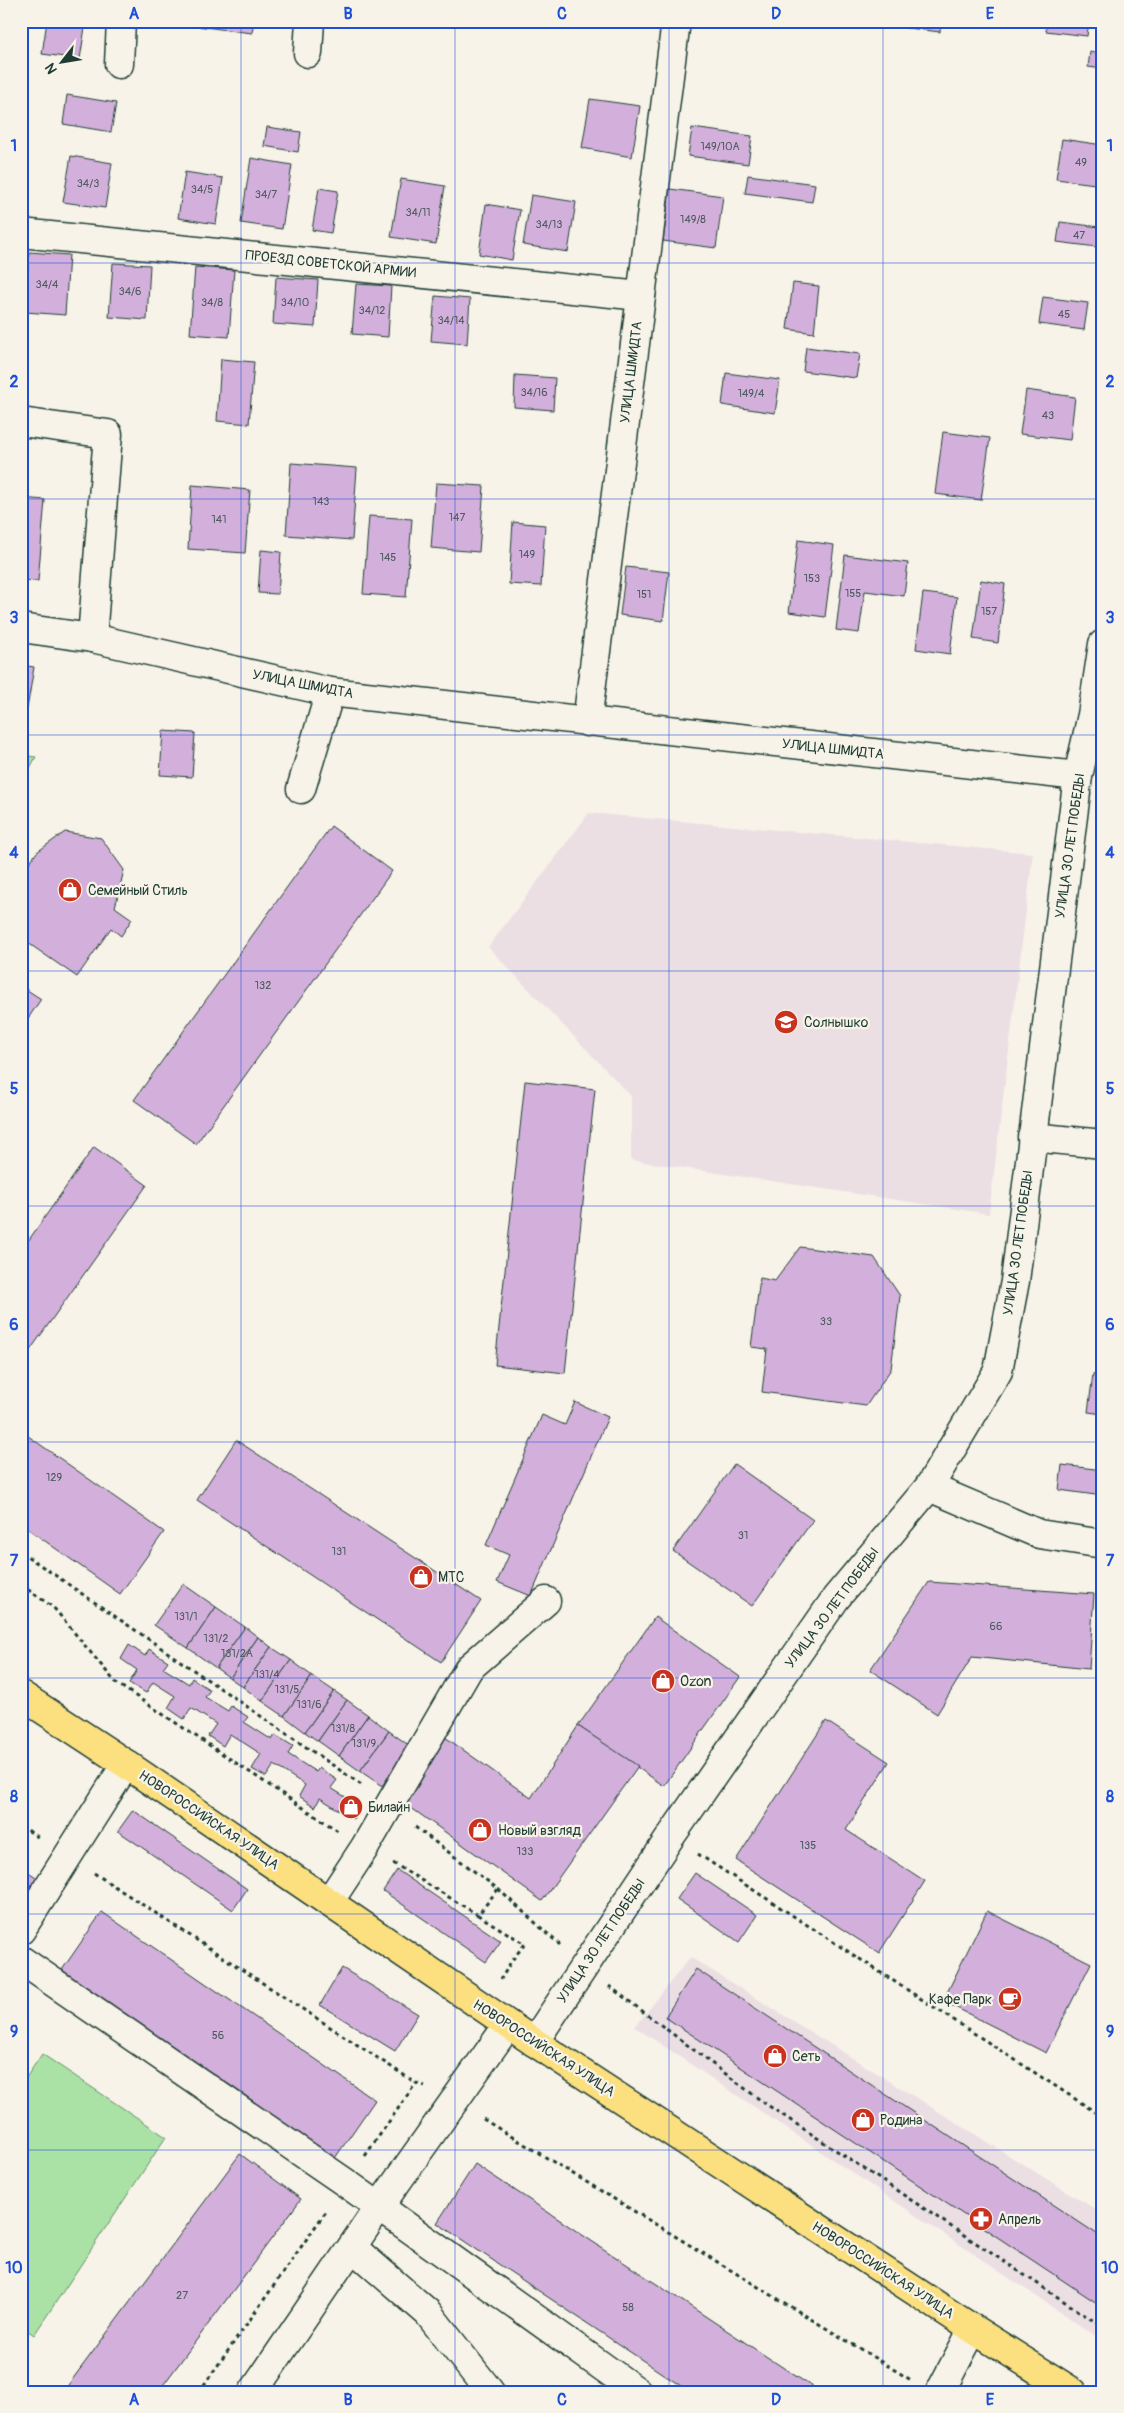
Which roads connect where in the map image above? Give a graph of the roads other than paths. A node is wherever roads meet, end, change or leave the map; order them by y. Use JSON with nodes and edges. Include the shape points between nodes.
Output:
{"nodes":[{"id":1,"x":121,"y":21,"type":"edge"},
{"id":2,"x":310,"y":21,"type":"edge"},
{"id":3,"x":676,"y":21,"type":"edge"},
{"id":4,"x":308,"y":53,"type":"dead end"},
{"id":5,"x":119,"y":64,"type":"dead end"},
{"id":6,"x":21,"y":233,"type":"edge"},
{"id":7,"x":641,"y":296,"type":"junction"},
{"id":8,"x":21,"y":422,"type":"edge"},
{"id":9,"x":21,"y":628,"type":"edge"},
{"id":10,"x":92,"y":638,"type":"junction"},
{"id":11,"x":1103,"y":644,"type":"edge"},
{"id":12,"x":330,"y":692,"type":"junction"},
{"id":13,"x":1098,"y":716,"type":"edge"},
{"id":14,"x":587,"y":722,"type":"junction"},
{"id":15,"x":1078,"y":776,"type":"junction"},
{"id":16,"x":301,"y":789,"type":"dead end"},
{"id":17,"x":1032,"y":1137,"type":"junction"},
{"id":18,"x":1103,"y":1144,"type":"edge"},
{"id":19,"x":929,"y":1488,"type":"junction"},
{"id":20,"x":1103,"y":1544,"type":"edge"},
{"id":21,"x":546,"y":1601,"type":"dead end"},
{"id":22,"x":21,"y":1695,"type":"edge"},
{"id":23,"x":126,"y":1764,"type":"junction"},
{"id":24,"x":329,"y":1902,"type":"junction"},
{"id":25,"x":21,"y":1930,"type":"edge"},
{"id":26,"x":21,"y":1960,"type":"edge"},
{"id":27,"x":508,"y":2025,"type":"junction"},
{"id":28,"x":534,"y":2042,"type":"junction"},
{"id":29,"x":379,"y":2207,"type":"junction"},
{"id":30,"x":353,"y":2248,"type":"junction"},
{"id":31,"x":973,"y":2329,"type":"junction"},
{"id":32,"x":253,"y":2392,"type":"edge"},
{"id":33,"x":490,"y":2392,"type":"edge"},
{"id":34,"x":638,"y":2392,"type":"edge"},
{"id":35,"x":940,"y":2392,"type":"edge"},
{"id":36,"x":1073,"y":2392,"type":"edge"}],
"edges":[{"from":1,"to":5,"type":"street"},
{"from":2,"to":4,"type":"street"},
{"from":3,"to":7,"type":"street","name":"УЛИЦА ШМИДТА"},
{"from":6,"to":7,"type":"street","name":"ПРОЕЗД СОВЕТСКОЙ АРМИИ"},
{"from":7,"to":14,"type":"street","name":"УЛИЦА ШМИДТА"},
{"from":8,"to":10,"type":"street","via":[[108,434]]},
{"from":9,"to":10,"type":"street","name":"УЛИЦА ШМИДТА"},
{"from":10,"to":12,"type":"street","name":"УЛИЦА ШМИДТА"},
{"from":11,"to":13,"type":"street","name":"УЛИЦА 30 ЛЕТ ПОБЕДЫ"},
{"from":12,"to":14,"type":"street","name":"УЛИЦА ШМИДТА"},
{"from":12,"to":16,"type":"street"},
{"from":13,"to":15,"type":"street","name":"УЛИЦА 30 ЛЕТ ПОБЕДЫ"},
{"from":14,"to":15,"type":"street","name":"УЛИЦА ШМИДТА"},
{"from":15,"to":17,"type":"street","name":"УЛИЦА 30 ЛЕТ ПОБЕДЫ"},
{"from":17,"to":18,"type":"street"},
{"from":17,"to":19,"type":"street","name":"УЛИЦА 30 ЛЕТ ПОБЕДЫ","via":[[1015,1281],[998,1371]]},
{"from":19,"to":20,"type":"street","via":[[1039,1534]]},
{"from":19,"to":28,"type":"street","name":"УЛИЦА 30 ЛЕТ ПОБЕДЫ","via":[[836,1598],[671,1836]]},
{"from":21,"to":24,"type":"street","via":[[469,1668],[365,1847]]},
{"from":22,"to":23,"type":"main road","name":"НОВОРОССИЙСКАЯ УЛИЦА"},
{"from":23,"to":24,"type":"main road","name":"НОВОРОССИЙСКАЯ УЛИЦА"},
{"from":23,"to":25,"type":"street"},
{"from":24,"to":27,"type":"main road","name":"НОВОРОССИЙСКАЯ УЛИЦА"},
{"from":26,"to":29,"type":"street"},
{"from":27,"to":28,"type":"main road","name":"НОВОРОССИЙСКАЯ УЛИЦА"},
{"from":27,"to":29,"type":"street"},
{"from":28,"to":31,"type":"main road","name":"НОВОРОССИЙСКАЯ УЛИЦА"},
{"from":29,"to":30,"type":"street"},
{"from":29,"to":34,"type":"street"},
{"from":30,"to":32,"type":"street"},
{"from":30,"to":33,"type":"street","via":[[428,2313]]},
{"from":31,"to":35,"type":"street"},
{"from":31,"to":36,"type":"main road","name":"НОВОРОССИЙСКАЯ УЛИЦА"}]}
